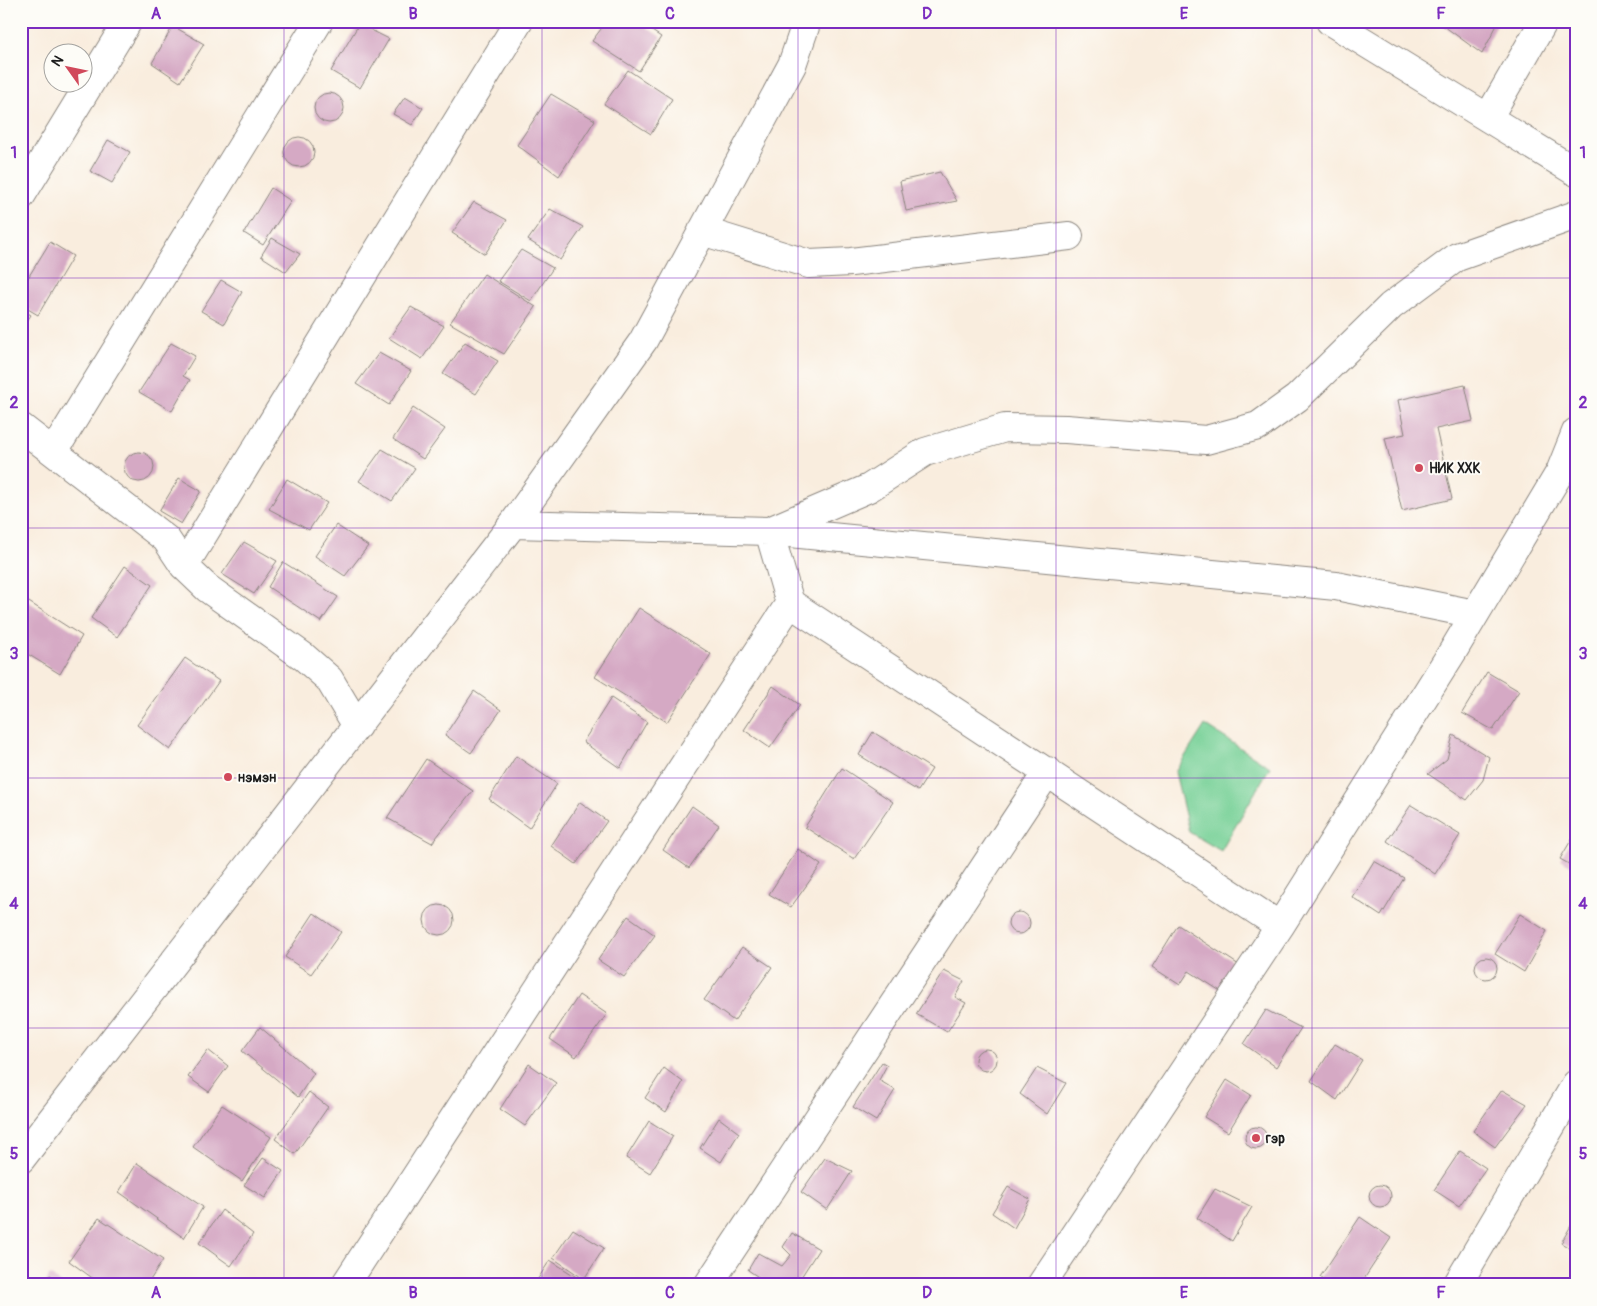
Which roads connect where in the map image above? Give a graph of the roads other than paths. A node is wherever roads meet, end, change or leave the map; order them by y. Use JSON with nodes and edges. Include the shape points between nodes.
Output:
{"nodes":[{"id":1,"x":128,"y":21,"type":"edge"},
{"id":2,"x":319,"y":21,"type":"edge"},
{"id":3,"x":519,"y":21,"type":"edge"},
{"id":4,"x":807,"y":21,"type":"edge"},
{"id":5,"x":1330,"y":21,"type":"edge"},
{"id":6,"x":1544,"y":21,"type":"edge"},
{"id":7,"x":1488,"y":118,"type":"junction"},
{"id":8,"x":1576,"y":172,"type":"edge"},
{"id":9,"x":21,"y":196,"type":"edge"},
{"id":10,"x":1576,"y":215,"type":"edge"},
{"id":11,"x":702,"y":231,"type":"junction"},
{"id":12,"x":1069,"y":236,"type":"dead end"},
{"id":13,"x":21,"y":427,"type":"edge"},
{"id":14,"x":1576,"y":432,"type":"edge"},
{"id":15,"x":54,"y":451,"type":"junction"},
{"id":16,"x":513,"y":524,"type":"junction"},
{"id":17,"x":770,"y":531,"type":"junction"},
{"id":18,"x":184,"y":566,"type":"junction"},
{"id":19,"x":790,"y":603,"type":"junction"},
{"id":20,"x":1475,"y":614,"type":"junction"},
{"id":21,"x":357,"y":726,"type":"junction"},
{"id":22,"x":1048,"y":771,"type":"junction"},
{"id":23,"x":1280,"y":926,"type":"junction"},
{"id":24,"x":1576,"y":1084,"type":"edge"},
{"id":25,"x":21,"y":1159,"type":"edge"},
{"id":26,"x":345,"y":1285,"type":"edge"},
{"id":27,"x":708,"y":1285,"type":"edge"},
{"id":28,"x":1041,"y":1285,"type":"edge"},
{"id":29,"x":1457,"y":1285,"type":"edge"}],
"edges":[{"from":1,"to":9,"type":"street"},
{"from":2,"to":15,"type":"street"},
{"from":3,"to":18,"type":"street"},
{"from":4,"to":11,"type":"street","via":[[792,65]]},
{"from":5,"to":7,"type":"street"},
{"from":6,"to":7,"type":"street"},
{"from":7,"to":8,"type":"street"},
{"from":10,"to":17,"type":"street","via":[[1457,257],[1391,306],[1297,398],[1258,426],[1206,440],[1066,429],[1005,428],[925,452],[869,488]]},
{"from":11,"to":12,"type":"street","via":[[809,264]]},
{"from":11,"to":16,"type":"street","via":[[643,341]]},
{"from":13,"to":15,"type":"street"},
{"from":14,"to":20,"type":"street","via":[[1560,472]]},
{"from":15,"to":18,"type":"street","via":[[166,539]]},
{"from":16,"to":17,"type":"street"},
{"from":16,"to":21,"type":"street"},
{"from":17,"to":19,"type":"street"},
{"from":17,"to":20,"type":"street","via":[[1336,586]]},
{"from":18,"to":21,"type":"street","via":[[207,588],[304,657],[329,679]]},
{"from":19,"to":22,"type":"street"},
{"from":19,"to":26,"type":"street"},
{"from":20,"to":23,"type":"street"},
{"from":21,"to":25,"type":"street"},
{"from":22,"to":23,"type":"street"},
{"from":22,"to":27,"type":"street"},
{"from":23,"to":28,"type":"street"},
{"from":24,"to":29,"type":"street"}]}
